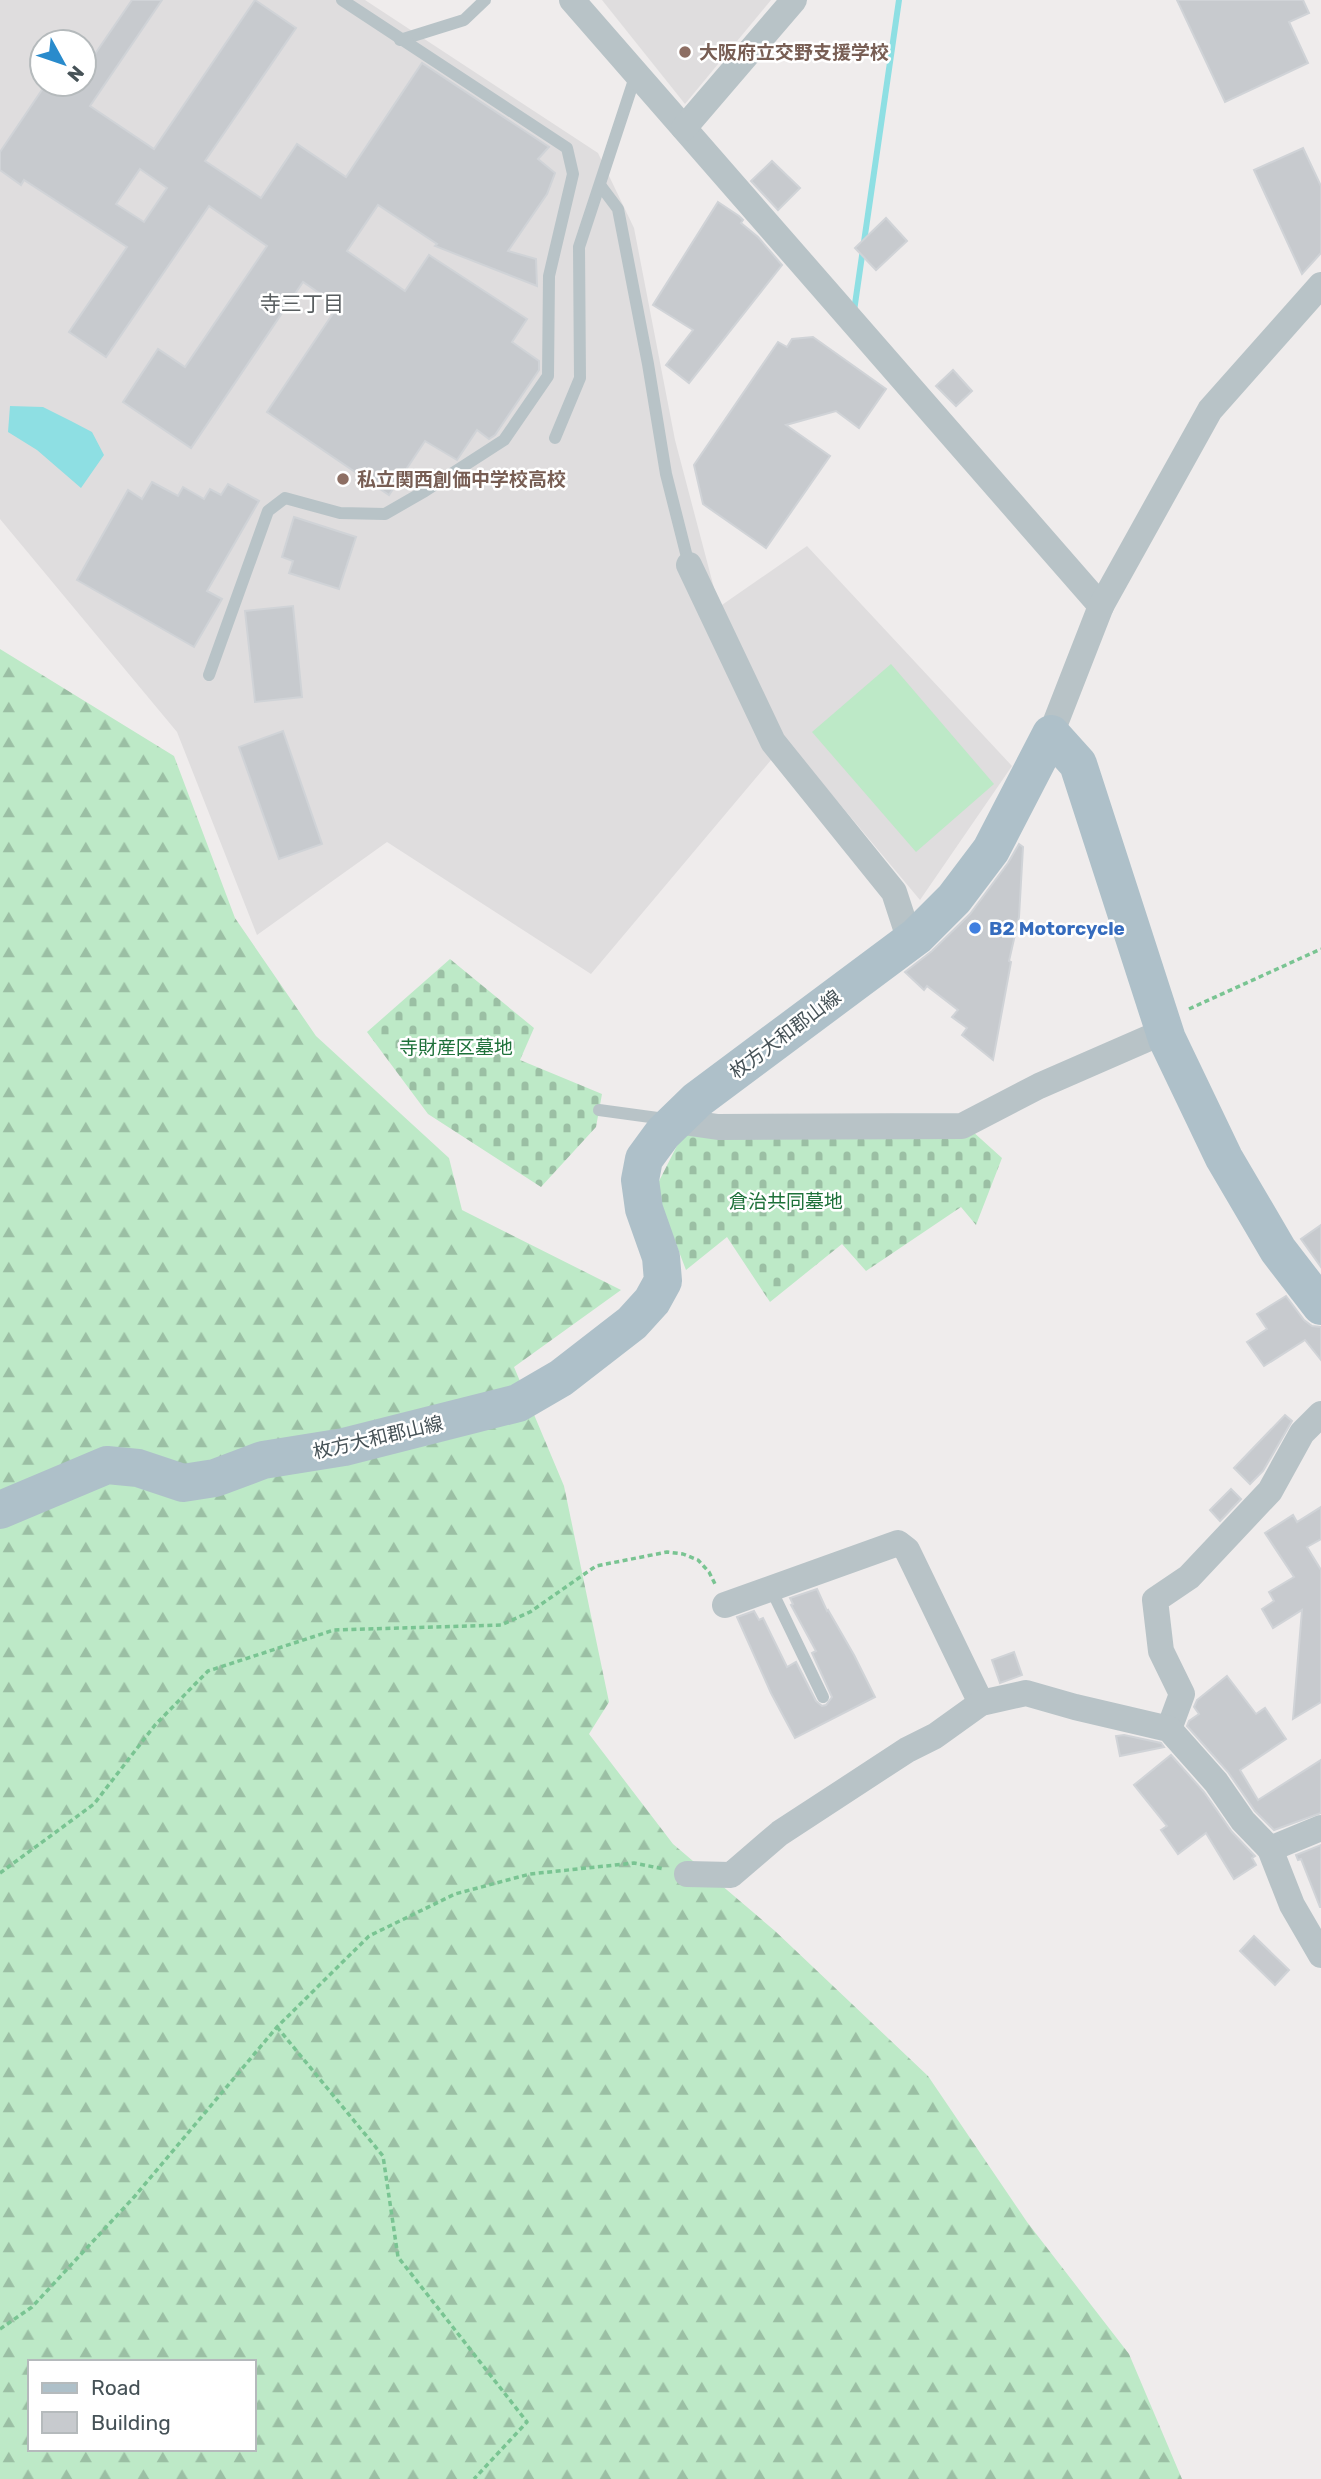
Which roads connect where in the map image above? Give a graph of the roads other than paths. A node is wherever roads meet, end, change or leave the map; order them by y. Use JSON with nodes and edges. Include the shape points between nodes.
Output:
{"nodes":[{"id":1,"x":342,"y":0,"type":"edge"},
{"id":2,"x":485,"y":0,"type":"edge"},
{"id":3,"x":572,"y":0,"type":"edge"},
{"id":4,"x":794,"y":0,"type":"edge"},
{"id":5,"x":400,"y":40,"type":"junction"},
{"id":6,"x":636,"y":73,"type":"junction"},
{"id":7,"x":684,"y":128,"type":"junction"},
{"id":8,"x":600,"y":185,"type":"junction"},
{"id":9,"x":1321,"y":285,"type":"edge"},
{"id":10,"x":555,"y":438,"type":"dead end"},
{"id":11,"x":689,"y":565,"type":"joint"},
{"id":12,"x":1101,"y":606,"type":"junction"},
{"id":13,"x":209,"y":675,"type":"dead end"},
{"id":14,"x":1051,"y":734,"type":"junction"},
{"id":15,"x":910,"y":941,"type":"junction"},
{"id":16,"x":1163,"y":1026,"type":"junction"},
{"id":17,"x":599,"y":1110,"type":"dead end"},
{"id":18,"x":676,"y":1121,"type":"junction"},
{"id":19,"x":1321,"y":1306,"type":"edge"},
{"id":20,"x":1321,"y":1414,"type":"edge"},
{"id":21,"x":0,"y":1510,"type":"edge"},
{"id":22,"x":771,"y":1589,"type":"junction"},
{"id":23,"x":725,"y":1605,"type":"road end"},
{"id":24,"x":823,"y":1697,"type":"dead end"},
{"id":25,"x":981,"y":1703,"type":"junction"},
{"id":26,"x":1169,"y":1729,"type":"junction"},
{"id":27,"x":1321,"y":1828,"type":"edge"},
{"id":28,"x":1270,"y":1849,"type":"junction"},
{"id":29,"x":687,"y":1874,"type":"road end"},
{"id":30,"x":1321,"y":1955,"type":"edge"}],
"edges":[{"from":1,"to":5,"type":"lane"},
{"from":2,"to":5,"type":"lane","via":[[464,20]]},
{"from":3,"to":6,"type":"street"},
{"from":4,"to":7,"type":"street"},
{"from":5,"to":13,"type":"lane","via":[[567,148],[573,174],[549,276],[548,376],[504,440],[384,514],[340,513],[285,498],[268,511]]},
{"from":6,"to":7,"type":"street"},
{"from":6,"to":8,"type":"lane"},
{"from":7,"to":12,"type":"street"},
{"from":8,"to":10,"type":"lane","via":[[579,247],[580,378]]},
{"from":8,"to":11,"type":"lane","via":[[618,209],[666,474]]},
{"from":9,"to":12,"type":"street","via":[[1210,410]]},
{"from":11,"to":15,"type":"street","via":[[773,742],[894,892]]},
{"from":12,"to":14,"type":"street"},
{"from":14,"to":15,"type":"main road","name":"枚方大和郡山線","via":[[991,850],[954,899]]},
{"from":14,"to":16,"type":"main road","via":[[1079,764]]},
{"from":15,"to":18,"type":"main road","name":"枚方大和郡山線","via":[[697,1100]]},
{"from":16,"to":18,"type":"street","via":[[962,1126],[718,1127]]},
{"from":16,"to":19,"type":"main road","via":[[1224,1158],[1278,1250]]},
{"from":17,"to":18,"type":"lane"},
{"from":18,"to":21,"type":"main road","name":"枚方大和郡山線","via":[[644,1158],[640,1180],[644,1209],[662,1258],[663,1281],[652,1301],[632,1323],[561,1378],[518,1403],[344,1447],[264,1460],[215,1478],[183,1483],[138,1468],[107,1465]]},
{"from":20,"to":26,"type":"street","via":[[1302,1433],[1270,1492],[1189,1577],[1155,1600],[1161,1651],[1182,1694]]},
{"from":22,"to":23,"type":"street"},
{"from":22,"to":24,"type":"lane"},
{"from":22,"to":25,"type":"street","via":[[898,1543],[907,1550]]},
{"from":25,"to":26,"type":"street","via":[[1026,1693]]},
{"from":25,"to":29,"type":"street","via":[[780,1833],[731,1875]]},
{"from":26,"to":28,"type":"street"},
{"from":27,"to":28,"type":"street"},
{"from":28,"to":30,"type":"street","via":[[1292,1905]]}]}
